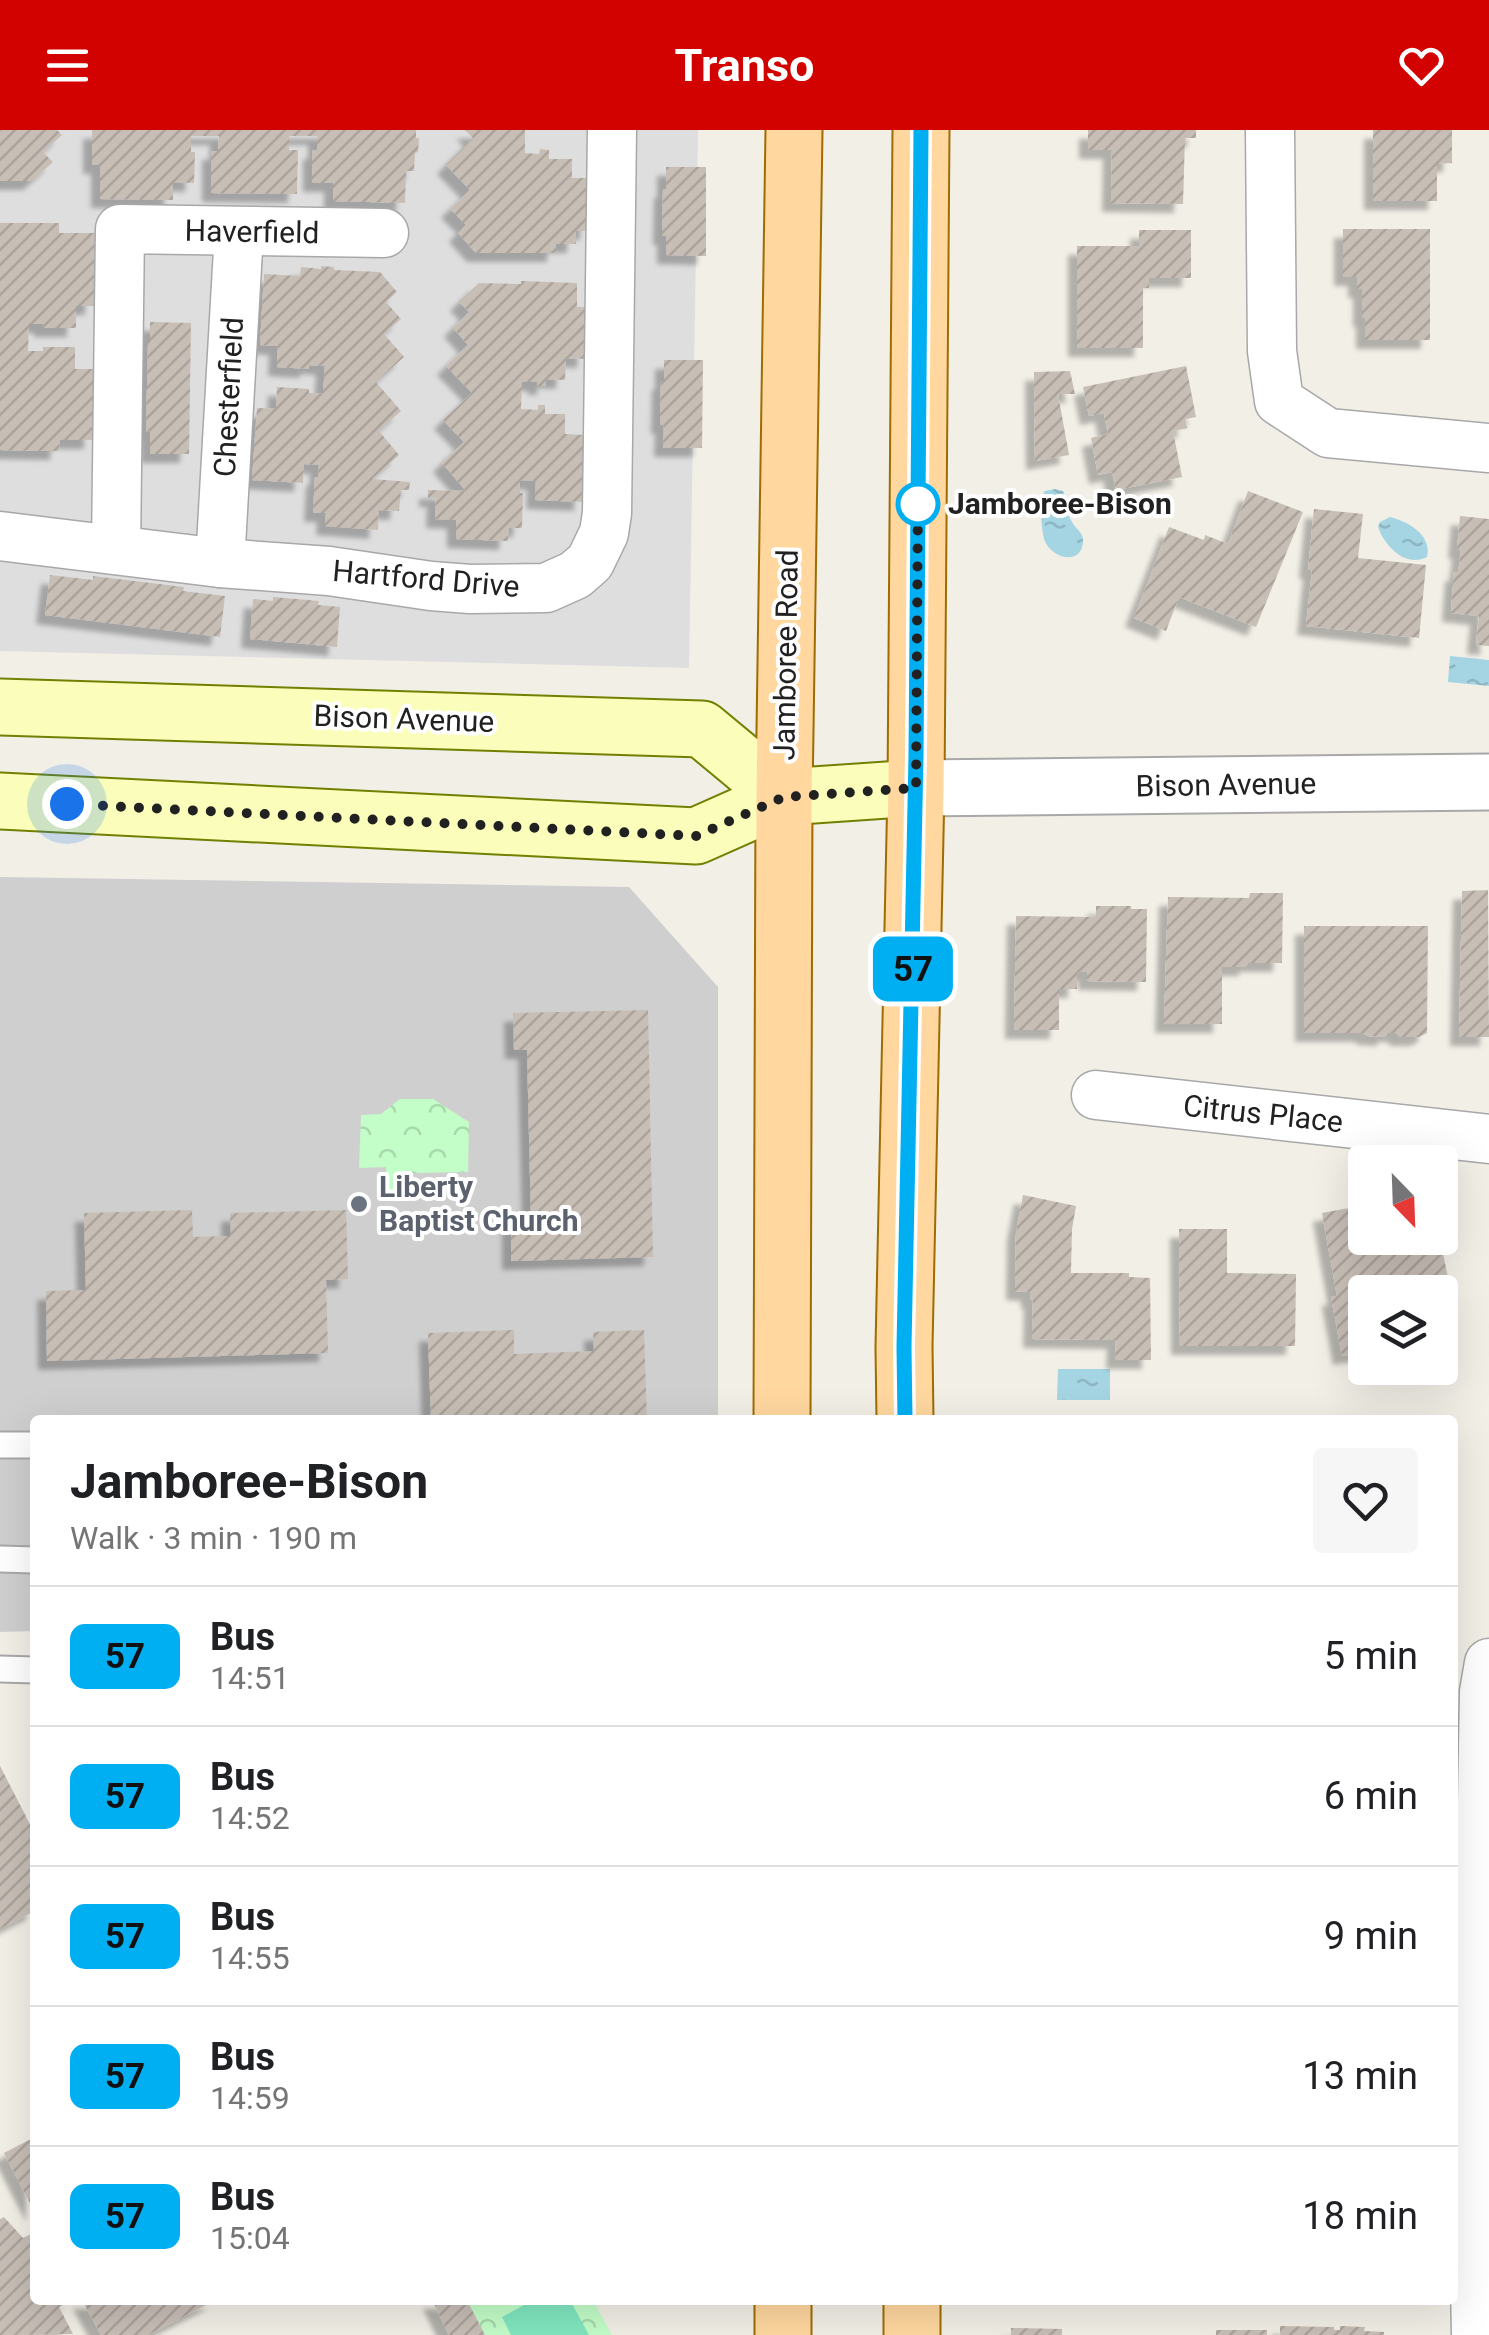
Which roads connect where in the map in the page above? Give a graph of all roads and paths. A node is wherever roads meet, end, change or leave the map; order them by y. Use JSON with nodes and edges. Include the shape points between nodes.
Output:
{"nodes":[{"id":1,"x":612,"y":130,"type":"edge"},
{"id":2,"x":794,"y":130,"type":"edge"},
{"id":3,"x":921,"y":130,"type":"edge"},
{"id":4,"x":1270,"y":130,"type":"edge"},
{"id":5,"x":239,"y":232,"type":"junction"},
{"id":6,"x":384,"y":233,"type":"dead end"},
{"id":7,"x":1489,"y":448,"type":"edge"},
{"id":8,"x":0,"y":536,"type":"edge"},
{"id":9,"x":116,"y":549,"type":"junction"},
{"id":10,"x":220,"y":562,"type":"junction"},
{"id":11,"x":0,"y":707,"type":"edge"},
{"id":12,"x":1489,"y":782,"type":"edge"},
{"id":13,"x":916,"y":788,"type":"junction"},
{"id":14,"x":784,"y":797,"type":"junction"},
{"id":15,"x":0,"y":801,"type":"edge"},
{"id":16,"x":1096,"y":1096,"type":"dead end"},
{"id":17,"x":1489,"y":1139,"type":"edge"},
{"id":18,"x":782,"y":1415,"type":"edge"},
{"id":19,"x":905,"y":1415,"type":"edge"},
{"id":20,"x":30,"y":1444,"type":"edge"},
{"id":21,"x":0,"y":1445,"type":"edge"},
{"id":22,"x":0,"y":1559,"type":"edge"},
{"id":23,"x":30,"y":1560,"type":"edge"},
{"id":24,"x":0,"y":1669,"type":"edge"},
{"id":25,"x":30,"y":1670,"type":"edge"},
{"id":26,"x":1475,"y":1682,"type":"edge"},
{"id":27,"x":1463,"y":2239,"type":"edge"},
{"id":28,"x":783,"y":2305,"type":"edge"},
{"id":29,"x":912,"y":2305,"type":"edge"},
{"id":30,"x":783,"y":2335,"type":"edge"},
{"id":31,"x":912,"y":2335,"type":"edge"},
{"id":32,"x":1476,"y":2335,"type":"edge"}],
"edges":[{"from":1,"to":10,"type":"street","name":"Hartford Drive","via":[[608,514],[590,562],[546,588],[470,589]]},
{"from":2,"to":14,"type":"main road","name":"Jamboree Road"},
{"from":3,"to":13,"type":"main road"},
{"from":4,"to":7,"type":"street","via":[[1272,351],[1279,401],[1328,433]]},
{"from":5,"to":6,"type":"street","name":"Haverfield"},
{"from":5,"to":9,"type":"street","name":"Haverfield","via":[[120,229]]},
{"from":5,"to":10,"type":"street","name":"Chesterfield"},
{"from":8,"to":9,"type":"street","name":"Hartford Drive"},
{"from":9,"to":10,"type":"street","name":"Hartford Drive"},
{"from":11,"to":14,"type":"main road","name":"Bison Avenue","via":[[702,729]]},
{"from":12,"to":13,"type":"street","name":"Bison Avenue"},
{"from":13,"to":14,"type":"main road","name":"Bison Avenue"},
{"from":13,"to":19,"type":"main road"},
{"from":14,"to":15,"type":"main road","name":"Bison Avenue","via":[[696,836]]},
{"from":14,"to":18,"type":"main road","name":"Jamboree Road"},
{"from":16,"to":17,"type":"street","name":"Citrus Place"},
{"from":20,"to":21,"type":"lane"},
{"from":22,"to":23,"type":"lane"},
{"from":24,"to":25,"type":"lane"},
{"from":26,"to":27,"type":"street"},
{"from":27,"to":32,"type":"street"},
{"from":28,"to":30,"type":"main road"},
{"from":29,"to":31,"type":"main road"}]}
